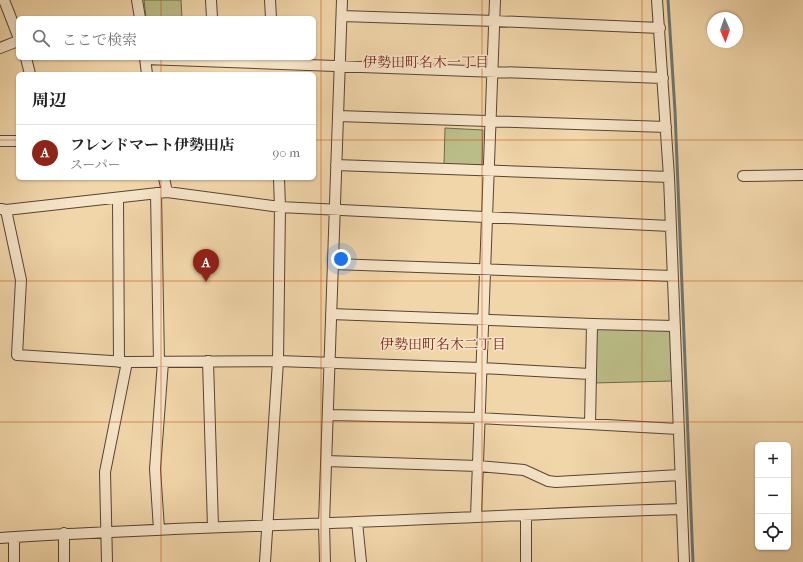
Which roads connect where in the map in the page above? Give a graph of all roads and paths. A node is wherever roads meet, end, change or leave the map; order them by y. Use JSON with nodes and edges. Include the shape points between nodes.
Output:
{"nodes":[{"id":1,"x":4,"y":0,"type":"edge"},
{"id":2,"x":138,"y":0,"type":"edge"},
{"id":3,"x":211,"y":0,"type":"edge"},
{"id":4,"x":270,"y":0,"type":"edge"},
{"id":5,"x":342,"y":0,"type":"edge"},
{"id":6,"x":495,"y":0,"type":"edge"},
{"id":7,"x":657,"y":0,"type":"edge"},
{"id":8,"x":140,"y":16,"type":"edge"},
{"id":9,"x":212,"y":16,"type":"edge"},
{"id":10,"x":271,"y":16,"type":"edge"},
{"id":11,"x":342,"y":16,"type":"junction"},
{"id":12,"x":495,"y":21,"type":"junction"},
{"id":13,"x":660,"y":28,"type":"junction"},
{"id":14,"x":16,"y":31,"type":"edge"},
{"id":15,"x":16,"y":42,"type":"edge"},
{"id":16,"x":0,"y":48,"type":"edge"},
{"id":17,"x":26,"y":60,"type":"edge"},
{"id":18,"x":145,"y":60,"type":"edge"},
{"id":19,"x":214,"y":60,"type":"edge"},
{"id":20,"x":274,"y":65,"type":"edge"},
{"id":21,"x":340,"y":66,"type":"junction"},
{"id":22,"x":30,"y":72,"type":"edge"},
{"id":23,"x":147,"y":72,"type":"edge"},
{"id":24,"x":493,"y":72,"type":"junction"},
{"id":25,"x":663,"y":78,"type":"junction"},
{"id":26,"x":338,"y":116,"type":"junction"},
{"id":27,"x":491,"y":122,"type":"junction"},
{"id":28,"x":666,"y":127,"type":"junction"},
{"id":29,"x":0,"y":141,"type":"edge"},
{"id":30,"x":16,"y":141,"type":"edge"},
{"id":31,"x":336,"y":165,"type":"junction"},
{"id":32,"x":489,"y":170,"type":"junction"},
{"id":33,"x":803,"y":175,"type":"edge"},
{"id":34,"x":743,"y":176,"type":"dead end"},
{"id":35,"x":669,"y":177,"type":"junction"},
{"id":36,"x":164,"y":180,"type":"edge"},
{"id":37,"x":279,"y":180,"type":"edge"},
{"id":38,"x":167,"y":192,"type":"junction"},
{"id":39,"x":156,"y":193,"type":"junction"},
{"id":40,"x":118,"y":198,"type":"junction"},
{"id":41,"x":280,"y":208,"type":"junction"},
{"id":42,"x":3,"y":209,"type":"edge"},
{"id":43,"x":335,"y":210,"type":"junction"},
{"id":44,"x":487,"y":217,"type":"junction"},
{"id":45,"x":670,"y":226,"type":"junction"},
{"id":46,"x":333,"y":264,"type":"junction"},
{"id":47,"x":485,"y":269,"type":"junction"},
{"id":48,"x":672,"y":276,"type":"junction"},
{"id":49,"x":331,"y":314,"type":"junction"},
{"id":50,"x":483,"y":320,"type":"junction"},
{"id":51,"x":592,"y":324,"type":"junction"},
{"id":52,"x":674,"y":326,"type":"junction"},
{"id":53,"x":278,"y":360,"type":"junction"},
{"id":54,"x":208,"y":361,"type":"junction"},
{"id":55,"x":123,"y":362,"type":"junction"},
{"id":56,"x":161,"y":362,"type":"junction"},
{"id":57,"x":329,"y":362,"type":"junction"},
{"id":58,"x":481,"y":368,"type":"junction"},
{"id":59,"x":590,"y":374,"type":"junction"},
{"id":60,"x":328,"y":414,"type":"junction"},
{"id":61,"x":479,"y":418,"type":"junction"},
{"id":62,"x":590,"y":424,"type":"junction"},
{"id":63,"x":678,"y":428,"type":"junction"},
{"id":64,"x":326,"y":461,"type":"junction"},
{"id":65,"x":478,"y":466,"type":"junction"},
{"id":66,"x":680,"y":475,"type":"junction"},
{"id":67,"x":682,"y":509,"type":"junction"},
{"id":68,"x":526,"y":515,"type":"junction"},
{"id":69,"x":476,"y":517,"type":"junction"},
{"id":70,"x":357,"y":522,"type":"junction"},
{"id":71,"x":324,"y":523,"type":"junction"},
{"id":72,"x":267,"y":525,"type":"junction"},
{"id":73,"x":213,"y":527,"type":"junction"},
{"id":74,"x":159,"y":529,"type":"junction"},
{"id":75,"x":107,"y":531,"type":"junction"},
{"id":76,"x":64,"y":533,"type":"junction"},
{"id":77,"x":14,"y":537,"type":"junction"},
{"id":78,"x":0,"y":538,"type":"edge"},
{"id":79,"x":14,"y":562,"type":"edge"},
{"id":80,"x":64,"y":562,"type":"edge"},
{"id":81,"x":107,"y":562,"type":"edge"},
{"id":82,"x":265,"y":562,"type":"edge"},
{"id":83,"x":325,"y":562,"type":"edge"},
{"id":84,"x":361,"y":562,"type":"edge"},
{"id":85,"x":526,"y":562,"type":"edge"},
{"id":86,"x":684,"y":562,"type":"edge"}],
"edges":[{"from":1,"to":14,"type":"street"},
{"from":2,"to":8,"type":"street"},
{"from":3,"to":9,"type":"street"},
{"from":4,"to":10,"type":"street"},
{"from":5,"to":11,"type":"street"},
{"from":6,"to":12,"type":"street"},
{"from":7,"to":13,"type":"street"},
{"from":11,"to":12,"type":"street"},
{"from":11,"to":21,"type":"street"},
{"from":12,"to":13,"type":"street"},
{"from":12,"to":24,"type":"street"},
{"from":13,"to":25,"type":"street"},
{"from":15,"to":16,"type":"street"},
{"from":17,"to":22,"type":"street"},
{"from":18,"to":23,"type":"street"},
{"from":19,"to":20,"type":"street"},
{"from":20,"to":21,"type":"street"},
{"from":21,"to":24,"type":"street"},
{"from":21,"to":26,"type":"street"},
{"from":24,"to":25,"type":"street"},
{"from":24,"to":27,"type":"street"},
{"from":25,"to":28,"type":"street"},
{"from":26,"to":27,"type":"street"},
{"from":26,"to":31,"type":"street"},
{"from":27,"to":28,"type":"street"},
{"from":27,"to":32,"type":"street"},
{"from":28,"to":35,"type":"street"},
{"from":29,"to":30,"type":"street"},
{"from":31,"to":32,"type":"street"},
{"from":31,"to":43,"type":"street"},
{"from":32,"to":35,"type":"street"},
{"from":32,"to":44,"type":"street"},
{"from":33,"to":34,"type":"street"},
{"from":35,"to":45,"type":"street"},
{"from":36,"to":38,"type":"street"},
{"from":37,"to":41,"type":"street"},
{"from":38,"to":39,"type":"street"},
{"from":38,"to":41,"type":"street"},
{"from":39,"to":40,"type":"street"},
{"from":39,"to":56,"type":"street"},
{"from":40,"to":42,"type":"street"},
{"from":40,"to":55,"type":"street"},
{"from":41,"to":43,"type":"street"},
{"from":41,"to":53,"type":"street"},
{"from":42,"to":55,"type":"street","via":[[21,280],[17,354]]},
{"from":43,"to":44,"type":"street"},
{"from":43,"to":46,"type":"street"},
{"from":44,"to":45,"type":"street"},
{"from":44,"to":47,"type":"street"},
{"from":45,"to":48,"type":"street"},
{"from":46,"to":47,"type":"street"},
{"from":46,"to":49,"type":"street"},
{"from":47,"to":48,"type":"street"},
{"from":47,"to":50,"type":"street"},
{"from":48,"to":52,"type":"street"},
{"from":49,"to":50,"type":"street"},
{"from":49,"to":57,"type":"street"},
{"from":50,"to":51,"type":"street"},
{"from":50,"to":58,"type":"street"},
{"from":51,"to":52,"type":"street"},
{"from":51,"to":59,"type":"street"},
{"from":52,"to":63,"type":"street"},
{"from":53,"to":54,"type":"street"},
{"from":53,"to":57,"type":"street"},
{"from":53,"to":72,"type":"street"},
{"from":54,"to":56,"type":"street"},
{"from":54,"to":73,"type":"street"},
{"from":55,"to":56,"type":"street"},
{"from":55,"to":75,"type":"street","via":[[105,472]]},
{"from":56,"to":74,"type":"street","via":[[155,470]]},
{"from":57,"to":58,"type":"street"},
{"from":57,"to":60,"type":"street"},
{"from":58,"to":59,"type":"street"},
{"from":58,"to":61,"type":"street"},
{"from":59,"to":62,"type":"street"},
{"from":60,"to":61,"type":"street"},
{"from":60,"to":64,"type":"street"},
{"from":61,"to":62,"type":"street"},
{"from":61,"to":65,"type":"street"},
{"from":62,"to":63,"type":"street"},
{"from":63,"to":66,"type":"street"},
{"from":64,"to":65,"type":"street"},
{"from":64,"to":71,"type":"street"},
{"from":65,"to":66,"type":"street","via":[[524,470],[556,482]]},
{"from":65,"to":69,"type":"street"},
{"from":66,"to":67,"type":"street"},
{"from":67,"to":68,"type":"street"},
{"from":67,"to":86,"type":"street"},
{"from":68,"to":69,"type":"street"},
{"from":68,"to":85,"type":"street"},
{"from":69,"to":70,"type":"street"},
{"from":70,"to":71,"type":"street"},
{"from":70,"to":84,"type":"street"},
{"from":71,"to":72,"type":"street"},
{"from":71,"to":83,"type":"street"},
{"from":72,"to":73,"type":"street"},
{"from":72,"to":82,"type":"street"},
{"from":73,"to":74,"type":"street"},
{"from":74,"to":75,"type":"street"},
{"from":75,"to":76,"type":"street"},
{"from":75,"to":81,"type":"street"},
{"from":76,"to":77,"type":"street"},
{"from":76,"to":80,"type":"street"},
{"from":77,"to":78,"type":"street"},
{"from":77,"to":79,"type":"street"}]}
